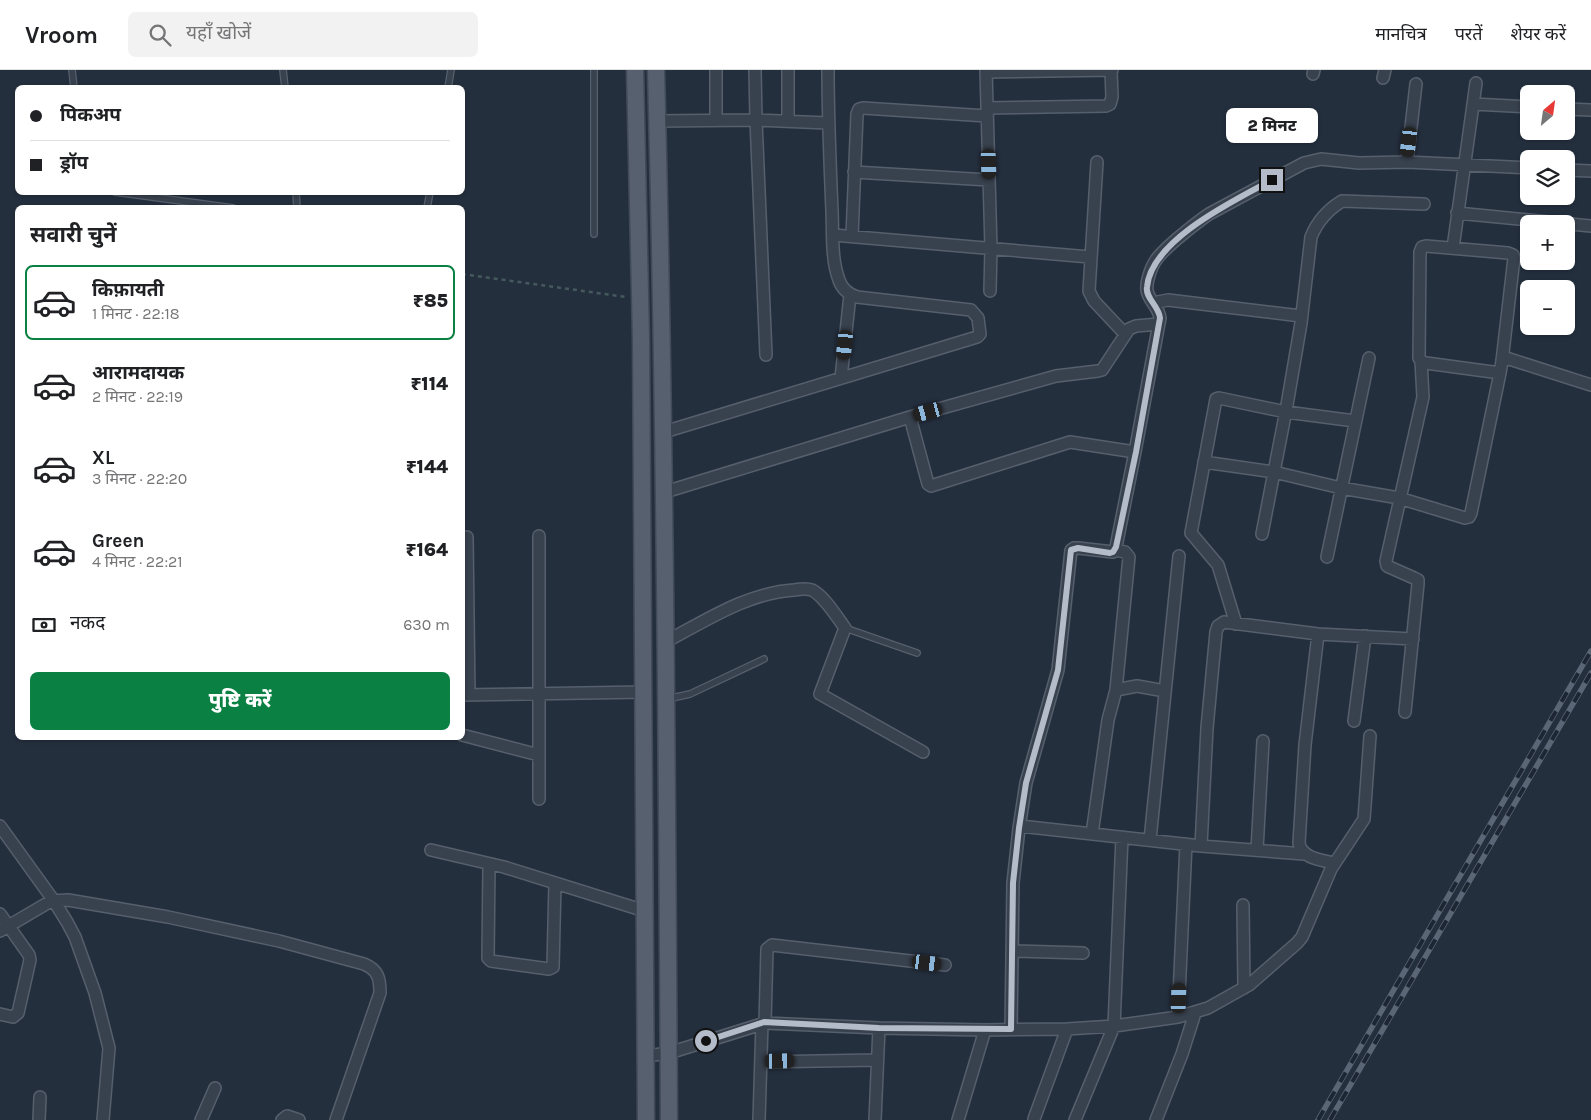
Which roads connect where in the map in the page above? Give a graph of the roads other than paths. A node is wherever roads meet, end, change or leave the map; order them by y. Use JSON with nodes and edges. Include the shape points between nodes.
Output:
{"nodes":[{"id":1,"x":72,"y":70,"type":"edge"},
{"id":2,"x":283,"y":70,"type":"edge"},
{"id":3,"x":451,"y":70,"type":"edge"},
{"id":4,"x":594,"y":70,"type":"edge"},
{"id":5,"x":636,"y":70,"type":"edge"},
{"id":6,"x":656,"y":70,"type":"edge"},
{"id":7,"x":716,"y":70,"type":"edge"},
{"id":8,"x":755,"y":70,"type":"edge"},
{"id":9,"x":788,"y":70,"type":"edge"},
{"id":10,"x":828,"y":70,"type":"edge"},
{"id":11,"x":1112,"y":70,"type":"edge"},
{"id":12,"x":986,"y":71,"type":"edge"},
{"id":13,"x":1476,"y":83,"type":"dead end"},
{"id":14,"x":1416,"y":84,"type":"dead end"},
{"id":15,"x":74,"y":85,"type":"edge"},
{"id":16,"x":285,"y":85,"type":"edge"},
{"id":17,"x":448,"y":85,"type":"edge"},
{"id":18,"x":1473,"y":104,"type":"junction"},
{"id":19,"x":1520,"y":107,"type":"edge"},
{"id":20,"x":1575,"y":109,"type":"edge"},
{"id":21,"x":1591,"y":110,"type":"edge"},
{"id":22,"x":987,"y":112,"type":"junction"},
{"id":23,"x":716,"y":120,"type":"junction"},
{"id":24,"x":756,"y":120,"type":"junction"},
{"id":25,"x":658,"y":121,"type":"junction"},
{"id":26,"x":788,"y":121,"type":"junction"},
{"id":27,"x":828,"y":123,"type":"junction"},
{"id":28,"x":1098,"y":162,"type":"dead end"},
{"id":29,"x":1407,"y":162,"type":"junction"},
{"id":30,"x":1463,"y":166,"type":"junction"},
{"id":31,"x":1520,"y":168,"type":"edge"},
{"id":32,"x":1575,"y":170,"type":"edge"},
{"id":33,"x":1591,"y":171,"type":"edge"},
{"id":34,"x":854,"y":172,"type":"junction"},
{"id":35,"x":989,"y":180,"type":"junction"},
{"id":36,"x":137,"y":195,"type":"edge"},
{"id":37,"x":1424,"y":204,"type":"dead end"},
{"id":38,"x":211,"y":205,"type":"edge"},
{"id":39,"x":1457,"y":213,"type":"junction"},
{"id":40,"x":1591,"y":226,"type":"edge"},
{"id":41,"x":594,"y":234,"type":"dead end"},
{"id":42,"x":833,"y":234,"type":"junction"},
{"id":43,"x":852,"y":236,"type":"junction"},
{"id":44,"x":991,"y":248,"type":"junction"},
{"id":45,"x":1453,"y":248,"type":"junction"},
{"id":46,"x":1090,"y":257,"type":"junction"},
{"id":47,"x":990,"y":291,"type":"dead end"},
{"id":48,"x":850,"y":295,"type":"junction"},
{"id":49,"x":1156,"y":307,"type":"junction"},
{"id":50,"x":1302,"y":316,"type":"junction"},
{"id":51,"x":1159,"y":324,"type":"junction"},
{"id":52,"x":1125,"y":334,"type":"junction"},
{"id":53,"x":766,"y":355,"type":"dead end"},
{"id":54,"x":1503,"y":356,"type":"junction"},
{"id":55,"x":1369,"y":358,"type":"dead end"},
{"id":56,"x":1421,"y":361,"type":"junction"},
{"id":57,"x":1500,"y":373,"type":"junction"},
{"id":58,"x":841,"y":378,"type":"junction"},
{"id":59,"x":1591,"y":385,"type":"edge"},
{"id":60,"x":1286,"y":412,"type":"junction"},
{"id":61,"x":910,"y":417,"type":"junction"},
{"id":62,"x":1355,"y":421,"type":"junction"},
{"id":63,"x":664,"y":432,"type":"junction"},
{"id":64,"x":1136,"y":452,"type":"junction"},
{"id":65,"x":1204,"y":462,"type":"junction"},
{"id":66,"x":1274,"y":472,"type":"junction"},
{"id":67,"x":1341,"y":488,"type":"junction"},
{"id":68,"x":665,"y":492,"type":"junction"},
{"id":69,"x":1399,"y":498,"type":"junction"},
{"id":70,"x":1262,"y":534,"type":"dead end"},
{"id":71,"x":539,"y":536,"type":"dead end"},
{"id":72,"x":467,"y":537,"type":"dead end"},
{"id":73,"x":1115,"y":550,"type":"junction"},
{"id":74,"x":1179,"y":556,"type":"dead end"},
{"id":75,"x":1327,"y":557,"type":"dead end"},
{"id":76,"x":1236,"y":624,"type":"junction"},
{"id":77,"x":845,"y":628,"type":"junction"},
{"id":78,"x":1318,"y":634,"type":"junction"},
{"id":79,"x":1365,"y":636,"type":"junction"},
{"id":80,"x":1413,"y":638,"type":"junction"},
{"id":81,"x":666,"y":641,"type":"junction"},
{"id":82,"x":917,"y":653,"type":"dead end"},
{"id":83,"x":764,"y":660,"type":"dead end"},
{"id":84,"x":1116,"y":690,"type":"junction"},
{"id":85,"x":1165,"y":691,"type":"junction"},
{"id":86,"x":644,"y":692,"type":"junction"},
{"id":87,"x":540,"y":694,"type":"junction"},
{"id":88,"x":466,"y":695,"type":"edge"},
{"id":89,"x":667,"y":698,"type":"junction"},
{"id":90,"x":1405,"y":712,"type":"dead end"},
{"id":91,"x":1354,"y":721,"type":"dead end"},
{"id":92,"x":465,"y":736,"type":"edge"},
{"id":93,"x":1370,"y":736,"type":"dead end"},
{"id":94,"x":1263,"y":741,"type":"dead end"},
{"id":95,"x":923,"y":752,"type":"dead end"},
{"id":96,"x":540,"y":755,"type":"junction"},
{"id":97,"x":539,"y":798,"type":"dead end"},
{"id":98,"x":0,"y":826,"type":"edge"},
{"id":99,"x":1020,"y":826,"type":"junction"},
{"id":100,"x":1092,"y":834,"type":"junction"},
{"id":101,"x":1122,"y":837,"type":"junction"},
{"id":102,"x":1150,"y":840,"type":"junction"},
{"id":103,"x":1186,"y":844,"type":"junction"},
{"id":104,"x":1201,"y":846,"type":"junction"},
{"id":105,"x":431,"y":850,"type":"dead end"},
{"id":106,"x":1257,"y":850,"type":"junction"},
{"id":107,"x":1304,"y":854,"type":"junction"},
{"id":108,"x":1334,"y":863,"type":"junction"},
{"id":109,"x":489,"y":864,"type":"junction"},
{"id":110,"x":555,"y":883,"type":"junction"},
{"id":111,"x":54,"y":901,"type":"junction"},
{"id":112,"x":1243,"y":905,"type":"dead end"},
{"id":113,"x":645,"y":911,"type":"junction"},
{"id":114,"x":0,"y":914,"type":"edge"},
{"id":115,"x":4,"y":929,"type":"edge"},
{"id":116,"x":1012,"y":950,"type":"junction"},
{"id":117,"x":1083,"y":952,"type":"dead end"},
{"id":118,"x":945,"y":965,"type":"dead end"},
{"id":119,"x":1244,"y":988,"type":"junction"},
{"id":120,"x":1195,"y":1013,"type":"junction"},
{"id":121,"x":0,"y":1014,"type":"edge"},
{"id":122,"x":1178,"y":1017,"type":"junction"},
{"id":123,"x":763,"y":1023,"type":"junction"},
{"id":124,"x":1114,"y":1026,"type":"junction"},
{"id":125,"x":879,"y":1028,"type":"junction"},
{"id":126,"x":1011,"y":1029,"type":"junction"},
{"id":127,"x":1067,"y":1029,"type":"junction"},
{"id":128,"x":985,"y":1030,"type":"junction"},
{"id":129,"x":669,"y":1054,"type":"junction"},
{"id":130,"x":646,"y":1056,"type":"junction"},
{"id":131,"x":877,"y":1060,"type":"junction"},
{"id":132,"x":761,"y":1062,"type":"junction"},
{"id":133,"x":215,"y":1088,"type":"dead end"},
{"id":134,"x":40,"y":1097,"type":"dead end"},
{"id":135,"x":1034,"y":1119,"type":"edge"},
{"id":136,"x":39,"y":1120,"type":"edge"},
{"id":137,"x":103,"y":1120,"type":"edge"},
{"id":138,"x":201,"y":1120,"type":"edge"},
{"id":139,"x":282,"y":1120,"type":"edge"},
{"id":140,"x":299,"y":1120,"type":"edge"},
{"id":141,"x":336,"y":1120,"type":"edge"},
{"id":142,"x":646,"y":1120,"type":"edge"},
{"id":143,"x":669,"y":1120,"type":"edge"},
{"id":144,"x":759,"y":1120,"type":"edge"},
{"id":145,"x":875,"y":1120,"type":"edge"},
{"id":146,"x":958,"y":1120,"type":"edge"},
{"id":147,"x":1075,"y":1120,"type":"edge"},
{"id":148,"x":1156,"y":1120,"type":"edge"}],
"edges":[{"from":1,"to":15,"type":"lane"},
{"from":2,"to":16,"type":"lane"},
{"from":3,"to":17,"type":"lane"},
{"from":4,"to":41,"type":"lane"},
{"from":5,"to":86,"type":"main road"},
{"from":6,"to":25,"type":"main road"},
{"from":7,"to":23,"type":"street"},
{"from":8,"to":24,"type":"street"},
{"from":9,"to":26,"type":"street"},
{"from":10,"to":27,"type":"street"},
{"from":11,"to":12,"type":"street"},
{"from":11,"to":22,"type":"street","via":[[1112,97],[1106,106]]},
{"from":12,"to":22,"type":"street"},
{"from":13,"to":18,"type":"street"},
{"from":14,"to":29,"type":"street"},
{"from":18,"to":19,"type":"street"},
{"from":18,"to":30,"type":"street"},
{"from":20,"to":21,"type":"street"},
{"from":22,"to":34,"type":"street","via":[[859,109]]},
{"from":22,"to":35,"type":"street"},
{"from":23,"to":24,"type":"street"},
{"from":23,"to":25,"type":"street"},
{"from":24,"to":26,"type":"street"},
{"from":24,"to":53,"type":"street"},
{"from":25,"to":63,"type":"main road"},
{"from":26,"to":27,"type":"street"},
{"from":27,"to":42,"type":"street"},
{"from":28,"to":46,"type":"street"},
{"from":29,"to":30,"type":"street"},
{"from":29,"to":49,"type":"street","via":[[1359,163],[1321,159],[1304,163],[1209,214],[1156,260],[1146,287]]},
{"from":30,"to":31,"type":"street"},
{"from":30,"to":39,"type":"street"},
{"from":32,"to":33,"type":"street"},
{"from":34,"to":35,"type":"street"},
{"from":34,"to":43,"type":"street"},
{"from":35,"to":44,"type":"street"},
{"from":36,"to":38,"type":"lane"},
{"from":37,"to":50,"type":"street","via":[[1342,201],[1337,204],[1318,223],[1311,237]]},
{"from":39,"to":40,"type":"street"},
{"from":39,"to":45,"type":"street"},
{"from":42,"to":43,"type":"street"},
{"from":42,"to":48,"type":"street","via":[[835,266]]},
{"from":43,"to":44,"type":"street"},
{"from":44,"to":46,"type":"street"},
{"from":44,"to":47,"type":"street"},
{"from":45,"to":54,"type":"street","via":[[1513,255]]},
{"from":45,"to":56,"type":"street","via":[[1426,246],[1420,252]]},
{"from":46,"to":52,"type":"street","via":[[1090,296]]},
{"from":48,"to":58,"type":"street"},
{"from":48,"to":58,"type":"street","via":[[971,310],[978,318],[981,330],[977,337]]},
{"from":49,"to":50,"type":"street","via":[[1158,302],[1168,300]]},
{"from":49,"to":51,"type":"street","via":[[1160,312]]},
{"from":50,"to":60,"type":"street"},
{"from":51,"to":52,"type":"street","via":[[1136,326]]},
{"from":51,"to":64,"type":"street"},
{"from":52,"to":61,"type":"street","via":[[1102,370],[1056,376]]},
{"from":54,"to":57,"type":"street"},
{"from":54,"to":59,"type":"street"},
{"from":55,"to":62,"type":"street"},
{"from":56,"to":57,"type":"street"},
{"from":56,"to":69,"type":"street","via":[[1423,397]]},
{"from":57,"to":69,"type":"street","via":[[1469,517]]},
{"from":58,"to":63,"type":"street"},
{"from":60,"to":62,"type":"street"},
{"from":60,"to":65,"type":"street","via":[[1216,399]]},
{"from":60,"to":66,"type":"street"},
{"from":61,"to":64,"type":"street","via":[[931,486],[1070,442]]},
{"from":61,"to":68,"type":"street"},
{"from":62,"to":67,"type":"street"},
{"from":63,"to":68,"type":"main road"},
{"from":64,"to":73,"type":"street"},
{"from":65,"to":66,"type":"street"},
{"from":65,"to":76,"type":"street","via":[[1191,533],[1218,565]]},
{"from":66,"to":67,"type":"street"},
{"from":66,"to":70,"type":"street"},
{"from":67,"to":69,"type":"street"},
{"from":67,"to":75,"type":"street"},
{"from":68,"to":81,"type":"main road"},
{"from":69,"to":80,"type":"street","via":[[1386,561],[1387,566],[1418,580]]},
{"from":71,"to":87,"type":"street"},
{"from":72,"to":88,"type":"street"},
{"from":73,"to":84,"type":"street","via":[[1125,552],[1129,558]]},
{"from":73,"to":99,"type":"street","via":[[1110,553],[1078,548],[1071,550],[1058,670],[1026,783]]},
{"from":74,"to":85,"type":"street"},
{"from":76,"to":78,"type":"street"},
{"from":76,"to":104,"type":"street","via":[[1224,622],[1216,632]]},
{"from":77,"to":81,"type":"street","via":[[819,595],[807,589],[792,590],[750,598]]},
{"from":77,"to":82,"type":"lane"},
{"from":77,"to":95,"type":"street","via":[[820,694]]},
{"from":78,"to":79,"type":"street"},
{"from":78,"to":107,"type":"street","via":[[1304,753],[1299,843]]},
{"from":79,"to":80,"type":"street"},
{"from":79,"to":91,"type":"street"},
{"from":80,"to":90,"type":"street"},
{"from":81,"to":89,"type":"main road"},
{"from":83,"to":89,"type":"lane","via":[[690,694]]},
{"from":84,"to":85,"type":"street","via":[[1137,686]]},
{"from":84,"to":100,"type":"street","via":[[1108,720]]},
{"from":85,"to":102,"type":"street"},
{"from":86,"to":87,"type":"street"},
{"from":86,"to":113,"type":"main road"},
{"from":87,"to":88,"type":"street"},
{"from":87,"to":96,"type":"street"},
{"from":89,"to":129,"type":"main road"},
{"from":92,"to":96,"type":"street"},
{"from":93,"to":108,"type":"street","via":[[1364,819]]},
{"from":94,"to":106,"type":"street"},
{"from":96,"to":97,"type":"street"},
{"from":98,"to":111,"type":"street"},
{"from":99,"to":100,"type":"street"},
{"from":99,"to":116,"type":"street","via":[[1013,883]]},
{"from":100,"to":101,"type":"street"},
{"from":101,"to":102,"type":"street"},
{"from":101,"to":124,"type":"street"},
{"from":102,"to":103,"type":"street"},
{"from":103,"to":104,"type":"street"},
{"from":103,"to":122,"type":"street"},
{"from":104,"to":106,"type":"street"},
{"from":105,"to":109,"type":"street"},
{"from":106,"to":107,"type":"street"},
{"from":107,"to":108,"type":"street"},
{"from":108,"to":119,"type":"street","via":[[1302,937]]},
{"from":109,"to":110,"type":"street"},
{"from":109,"to":110,"type":"street","via":[[488,958],[491,961],[553,967]]},
{"from":110,"to":113,"type":"street"},
{"from":111,"to":115,"type":"street"},
{"from":111,"to":137,"type":"street","via":[[74,937],[107,1036],[109,1048]]},
{"from":111,"to":141,"type":"street","via":[[68,900],[168,917],[279,941],[372,968],[380,982],[380,993]]},
{"from":112,"to":119,"type":"street"},
{"from":113,"to":130,"type":"main road"},
{"from":114,"to":115,"type":"street"},
{"from":115,"to":121,"type":"street","via":[[26,950],[30,960],[18,1013],[13,1017]]},
{"from":116,"to":117,"type":"street"},
{"from":116,"to":126,"type":"street"},
{"from":118,"to":123,"type":"street","via":[[772,945],[767,949]]},
{"from":119,"to":120,"type":"street"},
{"from":120,"to":122,"type":"street"},
{"from":120,"to":148,"type":"street"},
{"from":122,"to":124,"type":"street"},
{"from":123,"to":125,"type":"street"},
{"from":123,"to":129,"type":"street"},
{"from":123,"to":132,"type":"street"},
{"from":124,"to":127,"type":"street"},
{"from":124,"to":147,"type":"street"},
{"from":125,"to":128,"type":"street"},
{"from":125,"to":131,"type":"street"},
{"from":126,"to":127,"type":"street"},
{"from":126,"to":128,"type":"street"},
{"from":127,"to":135,"type":"street"},
{"from":128,"to":146,"type":"street"},
{"from":129,"to":130,"type":"street"},
{"from":129,"to":143,"type":"main road"},
{"from":130,"to":142,"type":"main road"},
{"from":131,"to":132,"type":"street"},
{"from":131,"to":145,"type":"street"},
{"from":132,"to":144,"type":"street"},
{"from":133,"to":138,"type":"street"},
{"from":134,"to":136,"type":"street"},
{"from":139,"to":140,"type":"street","via":[[287,1116]]}]}
